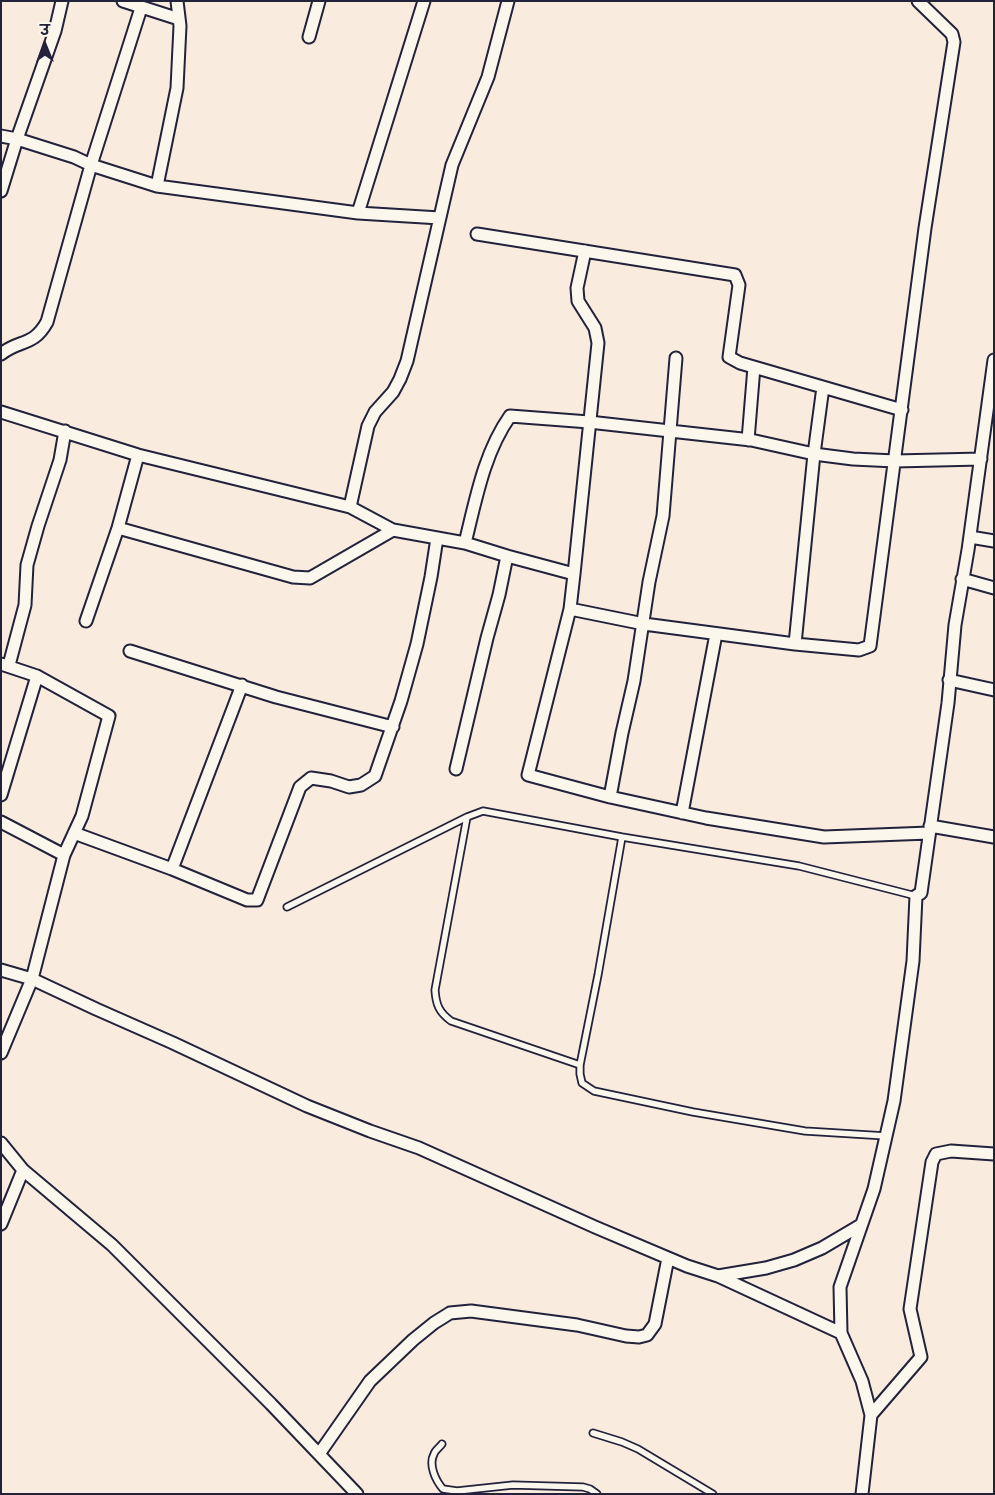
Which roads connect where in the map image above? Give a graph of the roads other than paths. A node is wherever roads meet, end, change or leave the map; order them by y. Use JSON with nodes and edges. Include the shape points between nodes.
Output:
{"nodes":[{"id":1,"x":62,"y":1,"type":"edge"},
{"id":2,"x":123,"y":1,"type":"edge"},
{"id":3,"x":176,"y":1,"type":"edge"},
{"id":4,"x":319,"y":1,"type":"edge"},
{"id":5,"x":424,"y":1,"type":"edge"},
{"id":6,"x":508,"y":1,"type":"edge"},
{"id":7,"x":918,"y":1,"type":"edge"},
{"id":8,"x":141,"y":8,"type":"junction"},
{"id":9,"x":179,"y":19,"type":"junction"},
{"id":10,"x":309,"y":36,"type":"dead end"},
{"id":11,"x":1,"y":136,"type":"edge"},
{"id":12,"x":17,"y":139,"type":"junction"},
{"id":13,"x":91,"y":165,"type":"junction"},
{"id":14,"x":156,"y":186,"type":"junction"},
{"id":15,"x":1,"y":190,"type":"edge"},
{"id":16,"x":358,"y":213,"type":"junction"},
{"id":17,"x":440,"y":218,"type":"junction"},
{"id":18,"x":477,"y":234,"type":"dead end"},
{"id":19,"x":585,"y":251,"type":"junction"},
{"id":20,"x":1,"y":354,"type":"edge"},
{"id":21,"x":676,"y":358,"type":"dead end"},
{"id":22,"x":994,"y":360,"type":"edge"},
{"id":23,"x":754,"y":367,"type":"junction"},
{"id":24,"x":823,"y":387,"type":"junction"},
{"id":25,"x":902,"y":410,"type":"junction"},
{"id":26,"x":1,"y":412,"type":"edge"},
{"id":27,"x":589,"y":422,"type":"junction"},
{"id":28,"x":65,"y":431,"type":"junction"},
{"id":29,"x":670,"y":432,"type":"junction"},
{"id":30,"x":748,"y":440,"type":"junction"},
{"id":31,"x":814,"y":454,"type":"junction"},
{"id":32,"x":138,"y":455,"type":"junction"},
{"id":33,"x":981,"y":460,"type":"junction"},
{"id":34,"x":895,"y":461,"type":"junction"},
{"id":35,"x":350,"y":507,"type":"junction"},
{"id":36,"x":118,"y":528,"type":"junction"},
{"id":37,"x":393,"y":530,"type":"junction"},
{"id":38,"x":970,"y":537,"type":"junction"},
{"id":39,"x":437,"y":538,"type":"junction"},
{"id":40,"x":994,"y":541,"type":"edge"},
{"id":41,"x":465,"y":542,"type":"junction"},
{"id":42,"x":507,"y":556,"type":"junction"},
{"id":43,"x":574,"y":574,"type":"junction"},
{"id":44,"x":962,"y":580,"type":"junction"},
{"id":45,"x":994,"y":588,"type":"edge"},
{"id":46,"x":570,"y":609,"type":"junction"},
{"id":47,"x":86,"y":621,"type":"dead end"},
{"id":48,"x":644,"y":624,"type":"junction"},
{"id":49,"x":716,"y":634,"type":"junction"},
{"id":50,"x":795,"y":644,"type":"junction"},
{"id":51,"x":130,"y":651,"type":"dead end"},
{"id":52,"x":5,"y":664,"type":"edge"},
{"id":53,"x":37,"y":676,"type":"junction"},
{"id":54,"x":949,"y":680,"type":"junction"},
{"id":55,"x":242,"y":686,"type":"junction"},
{"id":56,"x":994,"y":690,"type":"edge"},
{"id":57,"x":393,"y":727,"type":"junction"},
{"id":58,"x":456,"y":769,"type":"dead end"},
{"id":59,"x":1,"y":795,"type":"edge"},
{"id":60,"x":610,"y":797,"type":"junction"},
{"id":61,"x":682,"y":813,"type":"junction"},
{"id":62,"x":467,"y":817,"type":"junction"},
{"id":63,"x":1,"y":822,"type":"edge"},
{"id":64,"x":929,"y":829,"type":"junction"},
{"id":65,"x":74,"y":833,"type":"junction"},
{"id":66,"x":622,"y":837,"type":"junction"},
{"id":67,"x":994,"y":837,"type":"edge"},
{"id":68,"x":64,"y":855,"type":"junction"},
{"id":69,"x":172,"y":869,"type":"junction"},
{"id":70,"x":916,"y":896,"type":"junction"},
{"id":71,"x":287,"y":908,"type":"dead end"},
{"id":72,"x":1,"y":970,"type":"edge"},
{"id":73,"x":32,"y":979,"type":"junction"},
{"id":74,"x":1,"y":1053,"type":"edge"},
{"id":75,"x":580,"y":1065,"type":"junction"},
{"id":76,"x":886,"y":1136,"type":"junction"},
{"id":77,"x":1,"y":1143,"type":"edge"},
{"id":78,"x":994,"y":1154,"type":"edge"},
{"id":79,"x":23,"y":1170,"type":"junction"},
{"id":80,"x":1,"y":1224,"type":"edge"},
{"id":81,"x":861,"y":1225,"type":"junction"},
{"id":82,"x":668,"y":1258,"type":"junction"},
{"id":83,"x":718,"y":1276,"type":"junction"},
{"id":84,"x":841,"y":1333,"type":"junction"},
{"id":85,"x":871,"y":1415,"type":"junction"},
{"id":86,"x":593,"y":1433,"type":"dead end"},
{"id":87,"x":442,"y":1444,"type":"dead end"},
{"id":88,"x":319,"y":1454,"type":"junction"},
{"id":89,"x":358,"y":1494,"type":"edge"},
{"id":90,"x":597,"y":1494,"type":"edge"},
{"id":91,"x":713,"y":1494,"type":"edge"},
{"id":92,"x":862,"y":1494,"type":"edge"}],
"edges":[{"from":1,"to":12,"type":"street","via":[[55,31]]},
{"from":2,"to":8,"type":"street"},
{"from":3,"to":9,"type":"street"},
{"from":4,"to":10,"type":"street"},
{"from":5,"to":16,"type":"street"},
{"from":6,"to":17,"type":"street","via":[[488,77],[452,165]]},
{"from":7,"to":25,"type":"street","via":[[952,34],[954,42],[925,228]]},
{"from":8,"to":9,"type":"street"},
{"from":8,"to":13,"type":"street"},
{"from":9,"to":14,"type":"street","via":[[177,88]]},
{"from":11,"to":12,"type":"street"},
{"from":12,"to":13,"type":"street"},
{"from":12,"to":15,"type":"street"},
{"from":13,"to":14,"type":"street"},
{"from":13,"to":20,"type":"street","via":[[47,322],[33,339]]},
{"from":14,"to":16,"type":"street"},
{"from":16,"to":17,"type":"street"},
{"from":17,"to":35,"type":"street","via":[[407,361],[393,392],[368,426]]},
{"from":18,"to":19,"type":"street"},
{"from":19,"to":23,"type":"street","via":[[735,275],[739,285],[729,357]]},
{"from":19,"to":27,"type":"street","via":[[577,288],[578,301],[596,328],[598,343]]},
{"from":21,"to":29,"type":"street"},
{"from":22,"to":33,"type":"street"},
{"from":23,"to":24,"type":"street"},
{"from":23,"to":30,"type":"street"},
{"from":24,"to":25,"type":"street"},
{"from":24,"to":31,"type":"street"},
{"from":25,"to":34,"type":"street"},
{"from":26,"to":28,"type":"street"},
{"from":27,"to":29,"type":"street"},
{"from":27,"to":41,"type":"street","via":[[510,416],[498,433],[482,476]]},
{"from":27,"to":43,"type":"street"},
{"from":28,"to":32,"type":"street"},
{"from":28,"to":52,"type":"street","via":[[60,460],[28,565],[25,605]]},
{"from":29,"to":30,"type":"street"},
{"from":29,"to":48,"type":"street","via":[[663,516]]},
{"from":30,"to":31,"type":"street"},
{"from":31,"to":34,"type":"street"},
{"from":31,"to":50,"type":"street"},
{"from":32,"to":35,"type":"street"},
{"from":32,"to":36,"type":"street"},
{"from":33,"to":34,"type":"street"},
{"from":33,"to":38,"type":"street"},
{"from":34,"to":50,"type":"street","via":[[870,646],[859,650]]},
{"from":35,"to":37,"type":"street"},
{"from":36,"to":37,"type":"street","via":[[310,578]]},
{"from":36,"to":47,"type":"street"},
{"from":37,"to":39,"type":"street"},
{"from":38,"to":40,"type":"street"},
{"from":38,"to":44,"type":"street"},
{"from":39,"to":41,"type":"street"},
{"from":39,"to":57,"type":"street","via":[[417,644]]},
{"from":41,"to":42,"type":"street"},
{"from":42,"to":43,"type":"street"},
{"from":42,"to":58,"type":"street"},
{"from":43,"to":46,"type":"street"},
{"from":44,"to":45,"type":"street"},
{"from":44,"to":54,"type":"street"},
{"from":46,"to":48,"type":"street"},
{"from":46,"to":60,"type":"street","via":[[528,775]]},
{"from":48,"to":49,"type":"street"},
{"from":48,"to":60,"type":"street"},
{"from":49,"to":50,"type":"street"},
{"from":49,"to":61,"type":"street"},
{"from":51,"to":55,"type":"street"},
{"from":52,"to":53,"type":"street"},
{"from":53,"to":59,"type":"street"},
{"from":53,"to":65,"type":"street","via":[[109,716],[82,816]]},
{"from":54,"to":56,"type":"street"},
{"from":54,"to":64,"type":"street"},
{"from":55,"to":57,"type":"street"},
{"from":55,"to":69,"type":"street"},
{"from":57,"to":69,"type":"street","via":[[375,776],[350,788],[310,778],[300,787],[257,900],[247,900]]},
{"from":60,"to":61,"type":"street"},
{"from":61,"to":64,"type":"street","via":[[824,837]]},
{"from":62,"to":66,"type":"lane","via":[[483,811],[495,812]]},
{"from":62,"to":71,"type":"lane"},
{"from":62,"to":75,"type":"lane","via":[[437,974],[436,1003],[441,1014],[451,1021]]},
{"from":63,"to":68,"type":"street"},
{"from":64,"to":67,"type":"street"},
{"from":64,"to":70,"type":"street","via":[[921,894]]},
{"from":65,"to":68,"type":"street"},
{"from":65,"to":69,"type":"street"},
{"from":66,"to":70,"type":"lane","via":[[799,866]]},
{"from":66,"to":75,"type":"lane"},
{"from":68,"to":73,"type":"street"},
{"from":70,"to":76,"type":"street","via":[[913,962],[894,1101]]},
{"from":72,"to":73,"type":"street"},
{"from":73,"to":74,"type":"street"},
{"from":73,"to":82,"type":"street","via":[[307,1106],[419,1148]]},
{"from":75,"to":76,"type":"lane","via":[[582,1083],[594,1091],[805,1131]]},
{"from":76,"to":81,"type":"street","via":[[874,1189]]},
{"from":77,"to":79,"type":"street"},
{"from":78,"to":85,"type":"street","via":[[951,1151],[936,1154],[932,1162],[910,1309],[921,1357]]},
{"from":79,"to":80,"type":"street"},
{"from":79,"to":88,"type":"street","via":[[112,1245]]},
{"from":81,"to":83,"type":"street","via":[[794,1260]]},
{"from":81,"to":84,"type":"street","via":[[840,1287]]},
{"from":82,"to":83,"type":"street"},
{"from":82,"to":88,"type":"street","via":[[655,1324],[648,1335],[626,1336],[577,1325],[472,1311],[450,1313],[434,1322],[370,1381]]},
{"from":83,"to":84,"type":"street"},
{"from":84,"to":85,"type":"street","via":[[862,1381]]},
{"from":85,"to":92,"type":"street"},
{"from":86,"to":91,"type":"lane","via":[[638,1449]]},
{"from":87,"to":90,"type":"lane","via":[[433,1454],[432,1468],[443,1489],[457,1491],[513,1485],[582,1487]]},
{"from":88,"to":89,"type":"street"}]}
